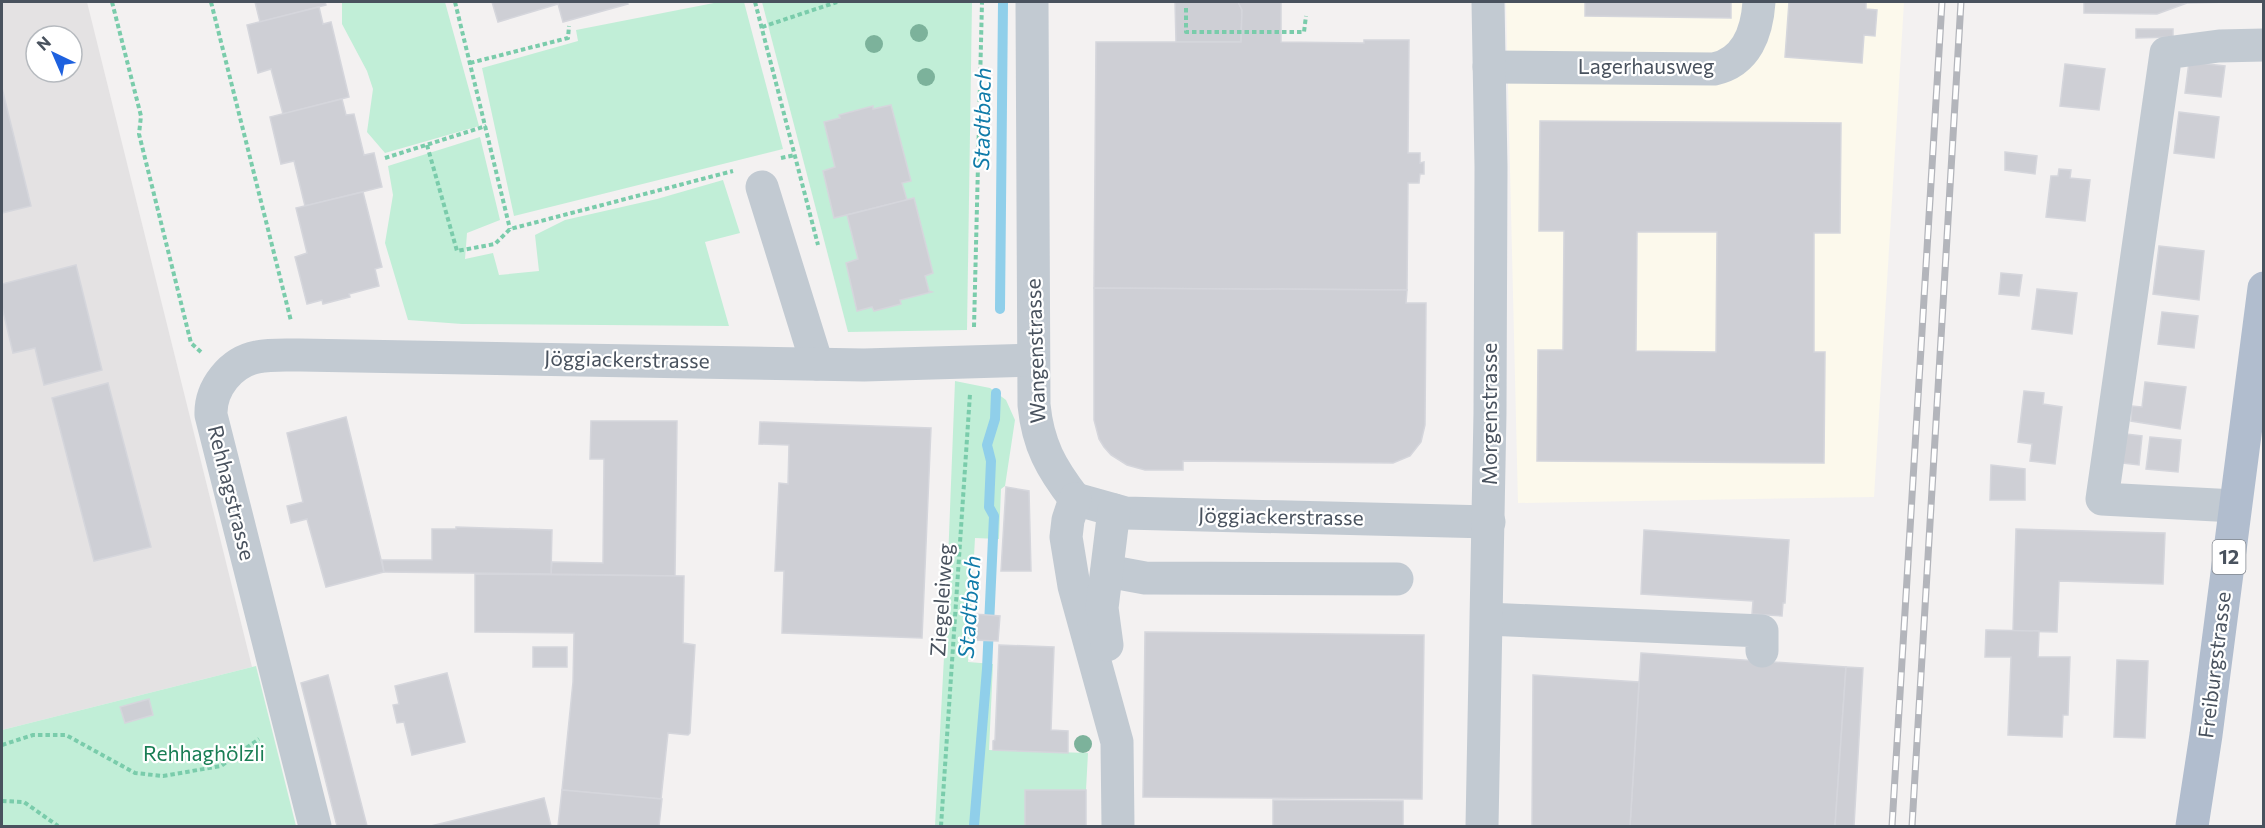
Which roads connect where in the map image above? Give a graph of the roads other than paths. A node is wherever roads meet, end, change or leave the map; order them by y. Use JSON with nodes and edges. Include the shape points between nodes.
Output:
{"nodes":[{"id":1,"x":1032,"y":2,"type":"edge"},
{"id":2,"x":1488,"y":2,"type":"edge"},
{"id":3,"x":1759,"y":2,"type":"edge"},
{"id":4,"x":2264,"y":45,"type":"edge"},
{"id":5,"x":1489,"y":67,"type":"junction"},
{"id":6,"x":757,"y":172,"type":"road end"},
{"id":7,"x":2264,"y":288,"type":"edge"},
{"id":8,"x":1032,"y":360,"type":"junction"},
{"id":9,"x":817,"y":364,"type":"junction"},
{"id":10,"x":226,"y":375,"type":"joint"},
{"id":11,"x":1075,"y":499,"type":"junction"},
{"id":12,"x":2235,"y":506,"type":"junction"},
{"id":13,"x":1114,"y":510,"type":"junction"},
{"id":14,"x":1489,"y":522,"type":"junction"},
{"id":15,"x":1107,"y":571,"type":"junction"},
{"id":16,"x":1397,"y":579,"type":"dead end"},
{"id":17,"x":1487,"y":619,"type":"junction"},
{"id":18,"x":1762,"y":651,"type":"dead end"},
{"id":19,"x":1133,"y":723,"type":"dead end"},
{"id":20,"x":315,"y":826,"type":"edge"},
{"id":21,"x":1118,"y":826,"type":"edge"},
{"id":22,"x":1482,"y":826,"type":"edge"},
{"id":23,"x":2192,"y":826,"type":"edge"}],
"edges":[{"from":1,"to":8,"type":"street","name":"Wangenstrasse"},
{"from":2,"to":5,"type":"street","name":"Morgenstrasse"},
{"from":3,"to":5,"type":"street","name":"Lagerhausweg","via":[[1755,34],[1742,53],[1724,67]]},
{"from":4,"to":12,"type":"street","via":[[2166,53],[2102,499]]},
{"from":5,"to":14,"type":"street","name":"Morgenstrasse"},
{"from":6,"to":9,"type":"street"},
{"from":7,"to":12,"type":"main road","name":"Freiburgstrasse","number":"12"},
{"from":8,"to":9,"type":"street","name":"Jöggiackerstrasse"},
{"from":8,"to":11,"type":"street","name":"Wangenstrasse","via":[[1035,420],[1043,448],[1057,476]]},
{"from":9,"to":10,"type":"street","name":"Jöggiackerstrasse","via":[[288,355],[254,357]]},
{"from":10,"to":20,"type":"street","name":"Rehhagstrasse","via":[[213,395],[210,414]]},
{"from":11,"to":13,"type":"street","name":"Jöggiackerstrasse"},
{"from":11,"to":21,"type":"street","via":[[1066,537],[1074,586],[1117,742]]},
{"from":12,"to":23,"type":"main road","name":"Freiburgstrasse","number":"12"},
{"from":13,"to":14,"type":"street","name":"Jöggiackerstrasse"},
{"from":13,"to":15,"type":"street"},
{"from":14,"to":17,"type":"street","name":"Morgenstrasse"},
{"from":15,"to":16,"type":"street","via":[[1145,578]]},
{"from":15,"to":19,"type":"street","via":[[1102,608],[1107,650]]},
{"from":17,"to":18,"type":"street","via":[[1762,631]]},
{"from":17,"to":22,"type":"street","name":"Morgenstrasse"}]}
